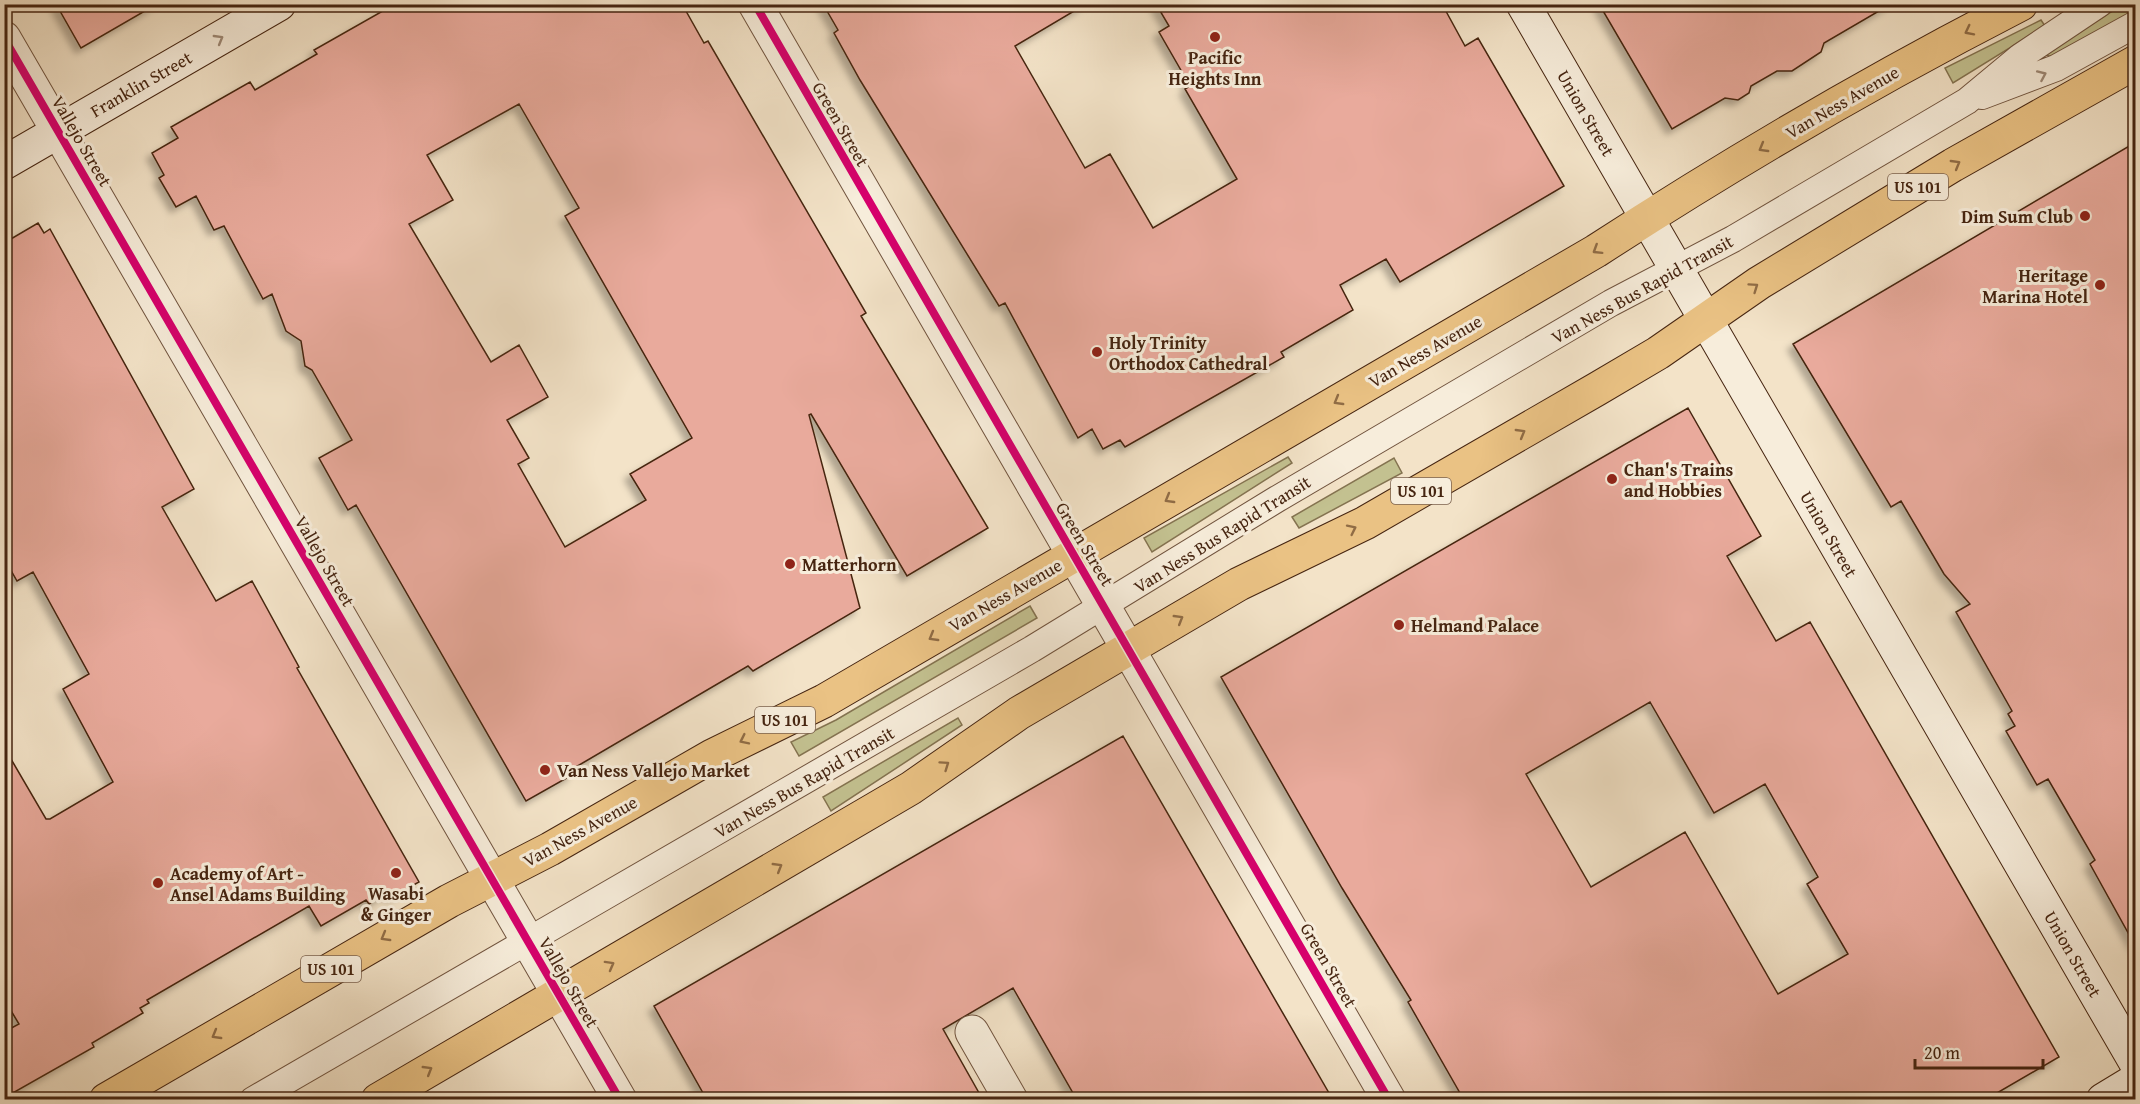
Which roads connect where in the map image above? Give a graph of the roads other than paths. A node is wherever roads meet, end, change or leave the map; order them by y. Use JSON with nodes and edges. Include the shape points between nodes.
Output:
{"nodes":[{"id":1,"x":279,"y":4,"type":"edge"},
{"id":2,"x":754,"y":4,"type":"edge"},
{"id":3,"x":1523,"y":4,"type":"edge"},
{"id":4,"x":2021,"y":4,"type":"edge"},
{"id":5,"x":2099,"y":4,"type":"edge"},
{"id":6,"x":2136,"y":24,"type":"edge"},
{"id":7,"x":4,"y":38,"type":"edge"},
{"id":8,"x":2136,"y":62,"type":"edge"},
{"id":9,"x":1967,"y":101,"type":"junction"},
{"id":10,"x":58,"y":132,"type":"junction"},
{"id":11,"x":4,"y":163,"type":"edge"},
{"id":12,"x":1646,"y":218,"type":"junction"},
{"id":13,"x":1676,"y":269,"type":"junction"},
{"id":14,"x":1706,"y":321,"type":"junction"},
{"id":15,"x":1074,"y":555,"type":"junction"},
{"id":16,"x":1105,"y":606,"type":"junction"},
{"id":17,"x":1129,"y":649,"type":"junction"},
{"id":18,"x":492,"y":879,"type":"junction"},
{"id":19,"x":529,"y":942,"type":"junction"},
{"id":20,"x":559,"y":993,"type":"junction"},
{"id":21,"x":972,"y":1032,"type":"dead end"},
{"id":22,"x":2136,"y":1063,"type":"edge"},
{"id":23,"x":2136,"y":1080,"type":"edge"},
{"id":24,"x":257,"y":1098,"type":"edge"},
{"id":25,"x":106,"y":1100,"type":"edge"},
{"id":26,"x":378,"y":1100,"type":"edge"},
{"id":27,"x":620,"y":1100,"type":"edge"},
{"id":28,"x":1011,"y":1100,"type":"edge"},
{"id":29,"x":1389,"y":1100,"type":"edge"},
{"id":30,"x":2103,"y":1100,"type":"edge"}],
"edges":[{"from":10,"to":1,"type":"street","name":"Franklin Street","one_way":true},
{"from":2,"to":15,"type":"street","name":"Green Street"},
{"from":3,"to":12,"type":"street","name":"Union Street"},
{"from":4,"to":12,"type":"highway","name":"Van Ness Avenue","number":"US 101","one_way":true,"via":[[1933,50]]},
{"from":5,"to":9,"type":"lane","name":"Van Ness Bus Rapid Transit","via":[[2029,51]]},
{"from":9,"to":6,"type":"lane","name":"Van Ness Bus Rapid Transit","one_way":true,"via":[[2046,73]]},
{"from":7,"to":10,"type":"street","name":"Vallejo Street"},
{"from":14,"to":8,"type":"highway","number":"US 101","one_way":true,"via":[[1759,283],[1943,171]]},
{"from":9,"to":13,"type":"lane","name":"Van Ness Bus Rapid Transit","via":[[1750,230]]},
{"from":10,"to":11,"type":"street","name":"Franklin Street"},
{"from":10,"to":18,"type":"street","name":"Vallejo Street"},
{"from":12,"to":13,"type":"street","name":"Union Street"},
{"from":12,"to":15,"type":"highway","name":"Van Ness Avenue","number":"US 101","one_way":true,"via":[[1596,252]]},
{"from":13,"to":14,"type":"street","name":"Union Street"},
{"from":13,"to":16,"type":"lane","name":"Van Ness Bus Rapid Transit","via":[[1399,427]]},
{"from":17,"to":14,"type":"highway","number":"US 101","one_way":true,"via":[[1239,584],[1365,523],[1638,365]]},
{"from":14,"to":22,"type":"street","name":"Union Street"},
{"from":15,"to":16,"type":"street","name":"Green Street"},
{"from":15,"to":18,"type":"highway","name":"Van Ness Avenue","number":"US 101","one_way":true,"via":[[824,701],[712,756]]},
{"from":16,"to":17,"type":"street","name":"Green Street"},
{"from":16,"to":19,"type":"lane","name":"Van Ness Bus Rapid Transit"},
{"from":20,"to":17,"type":"highway","number":"US 101","one_way":true,"via":[[911,788],[1019,713]]},
{"from":17,"to":29,"type":"street","name":"Green Street"},
{"from":18,"to":19,"type":"street","name":"Vallejo Street"},
{"from":18,"to":25,"type":"highway","name":"Van Ness Avenue","number":"US 101","one_way":true},
{"from":19,"to":20,"type":"street","name":"Vallejo Street"},
{"from":19,"to":24,"type":"lane","name":"Van Ness Bus Rapid Transit"},
{"from":26,"to":20,"type":"highway","number":"US 101","one_way":true},
{"from":20,"to":27,"type":"street","name":"Vallejo Street"},
{"from":21,"to":28,"type":"street"},
{"from":23,"to":30,"type":"street"}]}
